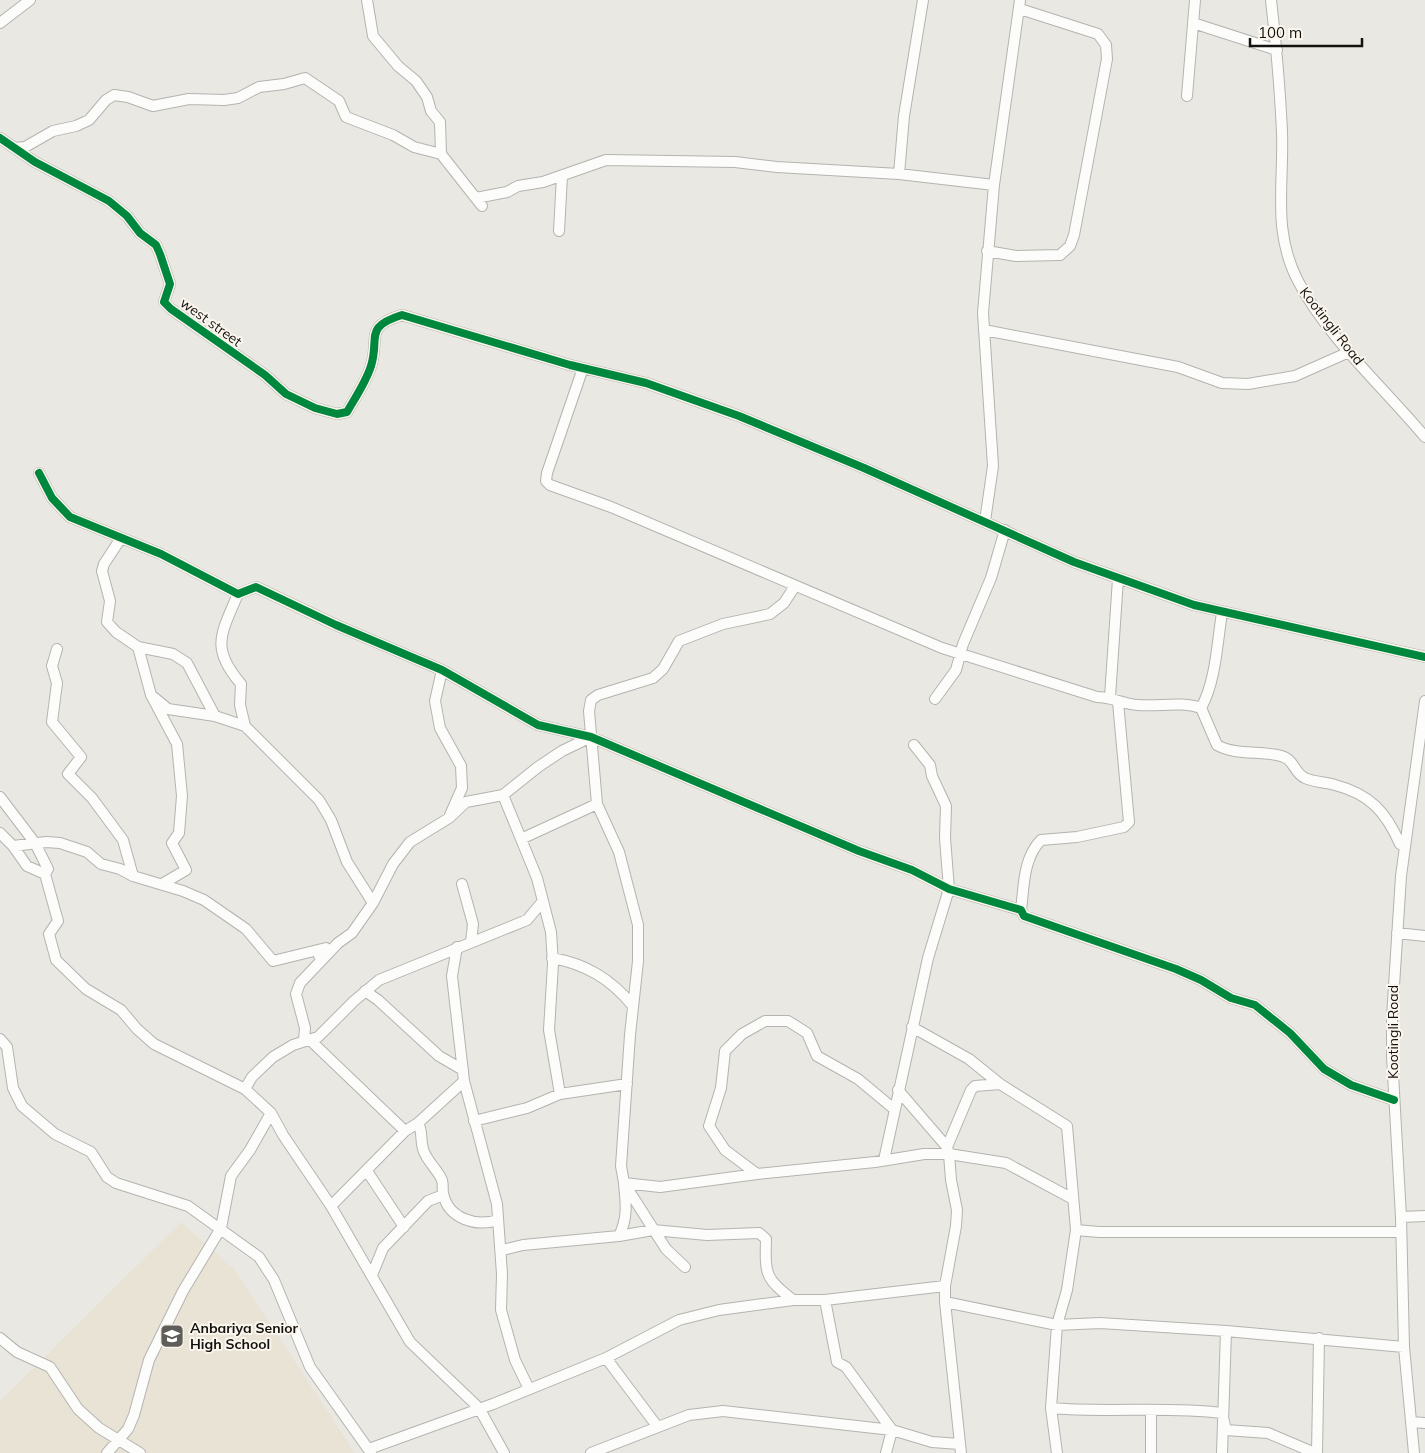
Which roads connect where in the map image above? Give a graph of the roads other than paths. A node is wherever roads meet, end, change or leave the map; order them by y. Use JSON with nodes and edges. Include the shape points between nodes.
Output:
{"nodes":[{"id":1,"x":30,"y":0,"type":"edge"},
{"id":2,"x":367,"y":0,"type":"edge"},
{"id":3,"x":923,"y":0,"type":"edge"},
{"id":4,"x":1195,"y":0,"type":"edge"},
{"id":5,"x":1271,"y":0,"type":"edge"},
{"id":6,"x":1020,"y":5,"type":"edge"},
{"id":7,"x":0,"y":23,"type":"edge"},
{"id":8,"x":1193,"y":23,"type":"junction"},
{"id":9,"x":1277,"y":50,"type":"junction"},
{"id":10,"x":1186,"y":96,"type":"dead end"},
{"id":11,"x":0,"y":138,"type":"edge"},
{"id":12,"x":15,"y":148,"type":"junction"},
{"id":13,"x":442,"y":154,"type":"junction"},
{"id":14,"x":899,"y":174,"type":"junction"},
{"id":15,"x":562,"y":176,"type":"junction"},
{"id":16,"x":994,"y":184,"type":"junction"},
{"id":17,"x":558,"y":231,"type":"dead end"},
{"id":18,"x":987,"y":251,"type":"junction"},
{"id":19,"x":984,"y":330,"type":"junction"},
{"id":20,"x":1349,"y":352,"type":"junction"},
{"id":21,"x":583,"y":368,"type":"junction"},
{"id":22,"x":1425,"y":437,"type":"edge"},
{"id":23,"x":39,"y":473,"type":"dead end"},
{"id":24,"x":985,"y":521,"type":"junction"},
{"id":25,"x":1005,"y":530,"type":"junction"},
{"id":26,"x":121,"y":538,"type":"junction"},
{"id":27,"x":1118,"y":579,"type":"junction"},
{"id":28,"x":795,"y":586,"type":"junction"},
{"id":29,"x":238,"y":594,"type":"junction"},
{"id":30,"x":1222,"y":612,"type":"junction"},
{"id":31,"x":138,"y":647,"type":"junction"},
{"id":32,"x":57,"y":649,"type":"dead end"},
{"id":33,"x":961,"y":655,"type":"junction"},
{"id":34,"x":1425,"y":657,"type":"edge"},
{"id":35,"x":442,"y":670,"type":"junction"},
{"id":36,"x":151,"y":695,"type":"junction"},
{"id":37,"x":936,"y":698,"type":"dead end"},
{"id":38,"x":1114,"y":700,"type":"junction"},
{"id":39,"x":1425,"y":701,"type":"edge"},
{"id":40,"x":1201,"y":708,"type":"junction"},
{"id":41,"x":215,"y":716,"type":"junction"},
{"id":42,"x":246,"y":726,"type":"junction"},
{"id":43,"x":591,"y":737,"type":"junction"},
{"id":44,"x":914,"y":746,"type":"dead end"},
{"id":45,"x":503,"y":796,"type":"junction"},
{"id":46,"x":0,"y":797,"type":"edge"},
{"id":47,"x":597,"y":804,"type":"junction"},
{"id":48,"x":449,"y":818,"type":"junction"},
{"id":49,"x":0,"y":833,"type":"edge"},
{"id":50,"x":521,"y":839,"type":"junction"},
{"id":51,"x":35,"y":843,"type":"junction"},
{"id":52,"x":13,"y":846,"type":"junction"},
{"id":53,"x":1404,"y":846,"type":"junction"},
{"id":54,"x":45,"y":874,"type":"junction"},
{"id":55,"x":133,"y":876,"type":"junction"},
{"id":56,"x":162,"y":884,"type":"junction"},
{"id":57,"x":462,"y":884,"type":"dead end"},
{"id":58,"x":949,"y":889,"type":"junction"},
{"id":59,"x":544,"y":901,"type":"junction"},
{"id":60,"x":373,"y":903,"type":"junction"},
{"id":61,"x":1021,"y":910,"type":"junction"},
{"id":62,"x":1397,"y":933,"type":"junction"},
{"id":63,"x":1425,"y":936,"type":"edge"},
{"id":64,"x":471,"y":942,"type":"junction"},
{"id":65,"x":456,"y":947,"type":"junction"},
{"id":66,"x":552,"y":958,"type":"junction"},
{"id":67,"x":300,"y":983,"type":"junction"},
{"id":68,"x":365,"y":991,"type":"junction"},
{"id":69,"x":633,"y":1006,"type":"junction"},
{"id":70,"x":912,"y":1027,"type":"junction"},
{"id":71,"x":0,"y":1038,"type":"edge"},
{"id":72,"x":307,"y":1041,"type":"junction"},
{"id":73,"x":463,"y":1070,"type":"junction"},
{"id":74,"x":464,"y":1081,"type":"junction"},
{"id":75,"x":627,"y":1084,"type":"junction"},
{"id":76,"x":1000,"y":1084,"type":"junction"},
{"id":77,"x":245,"y":1089,"type":"junction"},
{"id":78,"x":898,"y":1090,"type":"junction"},
{"id":79,"x":560,"y":1094,"type":"junction"},
{"id":80,"x":1394,"y":1100,"type":"junction"},
{"id":81,"x":894,"y":1109,"type":"junction"},
{"id":82,"x":271,"y":1113,"type":"junction"},
{"id":83,"x":474,"y":1121,"type":"junction"},
{"id":84,"x":418,"y":1123,"type":"junction"},
{"id":85,"x":405,"y":1131,"type":"junction"},
{"id":86,"x":948,"y":1150,"type":"junction"},
{"id":87,"x":884,"y":1160,"type":"junction"},
{"id":88,"x":367,"y":1171,"type":"junction"},
{"id":89,"x":757,"y":1174,"type":"junction"},
{"id":90,"x":624,"y":1183,"type":"junction"},
{"id":91,"x":443,"y":1195,"type":"junction"},
{"id":92,"x":1073,"y":1199,"type":"junction"},
{"id":93,"x":331,"y":1206,"type":"junction"},
{"id":94,"x":1425,"y":1216,"type":"edge"},
{"id":95,"x":1401,"y":1217,"type":"junction"},
{"id":96,"x":498,"y":1220,"type":"junction"},
{"id":97,"x":404,"y":1227,"type":"junction"},
{"id":98,"x":221,"y":1228,"type":"junction"},
{"id":99,"x":654,"y":1230,"type":"junction"},
{"id":100,"x":1076,"y":1230,"type":"junction"},
{"id":101,"x":1401,"y":1232,"type":"junction"},
{"id":102,"x":619,"y":1236,"type":"junction"},
{"id":103,"x":502,"y":1250,"type":"junction"},
{"id":104,"x":685,"y":1267,"type":"dead end"},
{"id":105,"x":372,"y":1275,"type":"junction"},
{"id":106,"x":945,"y":1286,"type":"junction"},
{"id":107,"x":793,"y":1300,"type":"junction"},
{"id":108,"x":825,"y":1300,"type":"junction"},
{"id":109,"x":945,"y":1302,"type":"junction"},
{"id":110,"x":1057,"y":1325,"type":"junction"},
{"id":111,"x":1226,"y":1331,"type":"junction"},
{"id":112,"x":0,"y":1338,"type":"edge"},
{"id":113,"x":1320,"y":1338,"type":"junction"},
{"id":114,"x":1404,"y":1347,"type":"junction"},
{"id":115,"x":606,"y":1358,"type":"junction"},
{"id":116,"x":529,"y":1389,"type":"junction"},
{"id":117,"x":479,"y":1408,"type":"junction"},
{"id":118,"x":1051,"y":1408,"type":"junction"},
{"id":119,"x":1151,"y":1410,"type":"junction"},
{"id":120,"x":1222,"y":1413,"type":"junction"},
{"id":121,"x":1412,"y":1422,"type":"junction"},
{"id":122,"x":1425,"y":1423,"type":"edge"},
{"id":123,"x":657,"y":1426,"type":"junction"},
{"id":124,"x":892,"y":1430,"type":"junction"},
{"id":125,"x":120,"y":1440,"type":"junction"},
{"id":126,"x":961,"y":1449,"type":"edge"},
{"id":127,"x":370,"y":1451,"type":"edge"},
{"id":128,"x":107,"y":1453,"type":"edge"},
{"id":129,"x":140,"y":1453,"type":"edge"},
{"id":130,"x":504,"y":1453,"type":"edge"},
{"id":131,"x":591,"y":1453,"type":"edge"},
{"id":132,"x":886,"y":1453,"type":"edge"},
{"id":133,"x":1056,"y":1453,"type":"edge"},
{"id":134,"x":1151,"y":1453,"type":"edge"},
{"id":135,"x":1222,"y":1453,"type":"edge"},
{"id":136,"x":1316,"y":1453,"type":"edge"},
{"id":137,"x":1414,"y":1453,"type":"edge"}],
"edges":[{"from":1,"to":7,"type":"street"},
{"from":2,"to":13,"type":"street","via":[[373,36],[398,66],[416,81],[440,122]]},
{"from":3,"to":14,"type":"street","via":[[904,116]]},
{"from":4,"to":8,"type":"street"},
{"from":5,"to":9,"type":"street","name":"Kootingli Road"},
{"from":6,"to":16,"type":"street"},
{"from":6,"to":18,"type":"street","via":[[1098,34],[1106,45],[1107,59],[1070,246],[1060,255],[1016,256]]},
{"from":8,"to":9,"type":"street"},
{"from":8,"to":10,"type":"street"},
{"from":9,"to":20,"type":"street","name":"Kootingli Road","via":[[1282,133],[1282,236],[1298,281]]},
{"from":11,"to":12,"type":"street","name":"west street"},
{"from":12,"to":13,"type":"street","via":[[25,147],[47,133],[89,120],[114,95],[153,106],[189,99],[224,100],[238,98],[259,87],[305,78],[339,101],[346,117],[393,134],[421,150]]},
{"from":12,"to":21,"type":"street","name":"west street","via":[[109,201],[127,216],[140,233],[156,245],[170,284],[164,302],[265,375],[286,394],[315,408],[337,414],[347,412],[371,365],[374,334],[387,320],[402,315]]},
{"from":13,"to":15,"type":"street","via":[[479,202],[518,186]]},
{"from":14,"to":15,"type":"street","via":[[777,168],[735,162],[606,160]]},
{"from":14,"to":16,"type":"street"},
{"from":15,"to":17,"type":"street"},
{"from":16,"to":18,"type":"street"},
{"from":18,"to":19,"type":"street"},
{"from":19,"to":20,"type":"street","via":[[1178,367],[1222,383],[1248,384],[1295,376]]},
{"from":19,"to":24,"type":"street","via":[[993,466]]},
{"from":20,"to":22,"type":"street","name":"Kootingli Road"},
{"from":21,"to":24,"type":"street","via":[[646,383],[739,416]]},
{"from":21,"to":28,"type":"street","via":[[546,481]]},
{"from":23,"to":26,"type":"street","via":[[52,498],[66,514]]},
{"from":24,"to":25,"type":"street"},
{"from":25,"to":27,"type":"street"},
{"from":25,"to":33,"type":"street","via":[[991,578]]},
{"from":26,"to":29,"type":"street","via":[[178,562]]},
{"from":26,"to":31,"type":"street","via":[[102,572],[110,601],[106,618],[109,625]]},
{"from":27,"to":30,"type":"street"},
{"from":27,"to":38,"type":"street"},
{"from":28,"to":33,"type":"street"},
{"from":28,"to":43,"type":"street","via":[[784,603],[770,614],[723,624],[679,641],[653,678],[591,700]]},
{"from":29,"to":35,"type":"street","via":[[256,587]]},
{"from":29,"to":42,"type":"street","via":[[223,629],[220,650],[227,668],[241,684],[240,705]]},
{"from":30,"to":34,"type":"street"},
{"from":30,"to":40,"type":"street","via":[[1215,658]]},
{"from":31,"to":36,"type":"street"},
{"from":31,"to":41,"type":"street","via":[[173,654],[188,663]]},
{"from":32,"to":55,"type":"street","via":[[52,666],[57,683],[52,722],[81,757],[68,774],[92,798],[123,840]]},
{"from":33,"to":37,"type":"street","via":[[956,670]]},
{"from":33,"to":38,"type":"street"},
{"from":35,"to":43,"type":"street","via":[[538,725]]},
{"from":35,"to":48,"type":"street","via":[[436,701],[440,728],[461,766],[462,774],[462,788]]},
{"from":36,"to":41,"type":"street","via":[[168,709]]},
{"from":36,"to":56,"type":"street","via":[[178,744],[182,796],[179,833],[172,843],[186,870]]},
{"from":38,"to":40,"type":"street","via":[[1140,705]]},
{"from":38,"to":61,"type":"street","via":[[1129,822],[1124,827],[1077,837],[1041,840],[1028,862]]},
{"from":39,"to":53,"type":"street","name":"Kootingli Road"},
{"from":40,"to":53,"type":"street","via":[[1217,745],[1232,751],[1287,757],[1307,779],[1340,786],[1360,795],[1390,820],[1400,844]]},
{"from":41,"to":42,"type":"street"},
{"from":42,"to":60,"type":"street","via":[[318,800],[331,820],[347,862]]},
{"from":43,"to":45,"type":"street","via":[[538,767]]},
{"from":43,"to":47,"type":"street"},
{"from":43,"to":58,"type":"street","via":[[859,851],[912,870]]},
{"from":44,"to":58,"type":"street","via":[[930,765],[946,806]]},
{"from":45,"to":48,"type":"street","via":[[466,802]]},
{"from":45,"to":50,"type":"street"},
{"from":46,"to":51,"type":"street"},
{"from":47,"to":50,"type":"street"},
{"from":47,"to":69,"type":"street","via":[[619,852],[635,908],[639,940]]},
{"from":48,"to":60,"type":"street","via":[[410,842],[393,864]]},
{"from":49,"to":52,"type":"street"},
{"from":50,"to":59,"type":"street"},
{"from":51,"to":52,"type":"street"},
{"from":51,"to":54,"type":"street","via":[[48,869]]},
{"from":51,"to":55,"type":"street","via":[[60,843],[83,850],[101,864]]},
{"from":52,"to":54,"type":"street","via":[[27,866]]},
{"from":53,"to":62,"type":"street","name":"Kootingli Road"},
{"from":54,"to":77,"type":"street","via":[[58,921],[49,934],[56,960],[86,989],[121,1010],[154,1044]]},
{"from":55,"to":56,"type":"street"},
{"from":56,"to":67,"type":"street","via":[[204,900],[246,929],[272,961],[326,948],[311,962]]},
{"from":57,"to":64,"type":"street","via":[[473,924]]},
{"from":58,"to":61,"type":"street"},
{"from":58,"to":70,"type":"street"},
{"from":59,"to":64,"type":"street","via":[[528,920]]},
{"from":59,"to":66,"type":"street"},
{"from":60,"to":67,"type":"street","via":[[352,933]]},
{"from":61,"to":80,"type":"street","via":[[1024,916],[1176,969],[1231,998],[1255,1005],[1290,1033],[1324,1069],[1373,1094]]},
{"from":62,"to":63,"type":"street"},
{"from":62,"to":80,"type":"street","name":"Kootingli Road","via":[[1392,1017]]},
{"from":64,"to":65,"type":"street"},
{"from":65,"to":68,"type":"street","via":[[386,976]]},
{"from":65,"to":73,"type":"street","via":[[452,976]]},
{"from":66,"to":69,"type":"street","via":[[571,961],[597,972],[621,991]]},
{"from":66,"to":79,"type":"street","via":[[549,1030]]},
{"from":67,"to":72,"type":"street","via":[[296,994]]},
{"from":68,"to":72,"type":"street","via":[[318,1037]]},
{"from":68,"to":73,"type":"street","via":[[439,1056]]},
{"from":69,"to":75,"type":"street"},
{"from":70,"to":76,"type":"street","via":[[969,1059]]},
{"from":70,"to":78,"type":"street"},
{"from":71,"to":98,"type":"street","via":[[8,1047],[13,1088],[22,1106],[55,1134],[86,1149],[107,1177],[116,1183],[188,1206]]},
{"from":72,"to":77,"type":"street","via":[[286,1047],[273,1057],[252,1077]]},
{"from":72,"to":85,"type":"street"},
{"from":73,"to":74,"type":"street"},
{"from":74,"to":83,"type":"street"},
{"from":74,"to":84,"type":"street"},
{"from":75,"to":79,"type":"street"},
{"from":75,"to":90,"type":"street","via":[[621,1166]]},
{"from":76,"to":86,"type":"street","via":[[976,1086],[970,1090]]},
{"from":76,"to":92,"type":"street","via":[[1067,1126]]},
{"from":77,"to":82,"type":"street"},
{"from":78,"to":81,"type":"street"},
{"from":78,"to":86,"type":"street"},
{"from":79,"to":83,"type":"street","via":[[527,1108]]},
{"from":80,"to":95,"type":"street","name":"Kootingli Road"},
{"from":81,"to":87,"type":"street"},
{"from":81,"to":89,"type":"street","via":[[858,1079],[817,1056],[806,1033],[788,1022],[765,1021],[742,1034],[725,1051],[721,1088],[709,1126],[725,1150]]},
{"from":82,"to":93,"type":"street"},
{"from":82,"to":98,"type":"street","via":[[231,1176]]},
{"from":83,"to":96,"type":"street","via":[[497,1204]]},
{"from":84,"to":85,"type":"street"},
{"from":84,"to":91,"type":"street","via":[[426,1157],[443,1181]]},
{"from":85,"to":88,"type":"street"},
{"from":86,"to":87,"type":"street"},
{"from":86,"to":92,"type":"street","via":[[1006,1162]]},
{"from":86,"to":106,"type":"street","via":[[957,1210]]},
{"from":87,"to":89,"type":"street"},
{"from":88,"to":93,"type":"street"},
{"from":88,"to":97,"type":"street"},
{"from":89,"to":90,"type":"street","via":[[660,1187]]},
{"from":90,"to":99,"type":"street"},
{"from":90,"to":102,"type":"street","via":[[627,1208]]},
{"from":91,"to":96,"type":"street","via":[[451,1209],[466,1221],[478,1224]]},
{"from":91,"to":97,"type":"street","via":[[428,1201]]},
{"from":92,"to":100,"type":"street"},
{"from":93,"to":105,"type":"street"},
{"from":94,"to":95,"type":"street"},
{"from":95,"to":101,"type":"street","name":"Kootingli Road"},
{"from":96,"to":103,"type":"street"},
{"from":97,"to":105,"type":"street","via":[[383,1248]]},
{"from":98,"to":125,"type":"street","via":[[183,1291],[149,1360],[134,1415]]},
{"from":98,"to":127,"type":"street","via":[[259,1257],[274,1280],[310,1367]]},
{"from":99,"to":102,"type":"street"},
{"from":99,"to":104,"type":"street","via":[[666,1249]]},
{"from":99,"to":107,"type":"street","via":[[707,1235],[759,1233],[766,1239],[765,1267],[768,1276]]},
{"from":100,"to":101,"type":"street"},
{"from":100,"to":110,"type":"street","via":[[1067,1290]]},
{"from":101,"to":114,"type":"street","name":"Kootingli Road"},
{"from":102,"to":103,"type":"street"},
{"from":103,"to":116,"type":"street","via":[[505,1331]]},
{"from":105,"to":117,"type":"street","via":[[410,1342]]},
{"from":106,"to":108,"type":"street"},
{"from":106,"to":109,"type":"street"},
{"from":107,"to":108,"type":"street"},
{"from":107,"to":115,"type":"street","via":[[719,1310],[679,1320]]},
{"from":108,"to":124,"type":"street","via":[[837,1362],[846,1366]]},
{"from":109,"to":110,"type":"street"},
{"from":109,"to":126,"type":"street"},
{"from":110,"to":111,"type":"street","via":[[1100,1323]]},
{"from":110,"to":118,"type":"street"},
{"from":111,"to":113,"type":"street"},
{"from":111,"to":120,"type":"street"},
{"from":112,"to":125,"type":"street","via":[[17,1352],[50,1367],[78,1409],[99,1428]]},
{"from":113,"to":114,"type":"street"},
{"from":113,"to":136,"type":"street"},
{"from":114,"to":121,"type":"street","name":"Kootingli Road"},
{"from":115,"to":116,"type":"street"},
{"from":115,"to":123,"type":"street"},
{"from":116,"to":117,"type":"street"},
{"from":117,"to":127,"type":"street"},
{"from":117,"to":130,"type":"street"},
{"from":118,"to":119,"type":"street"},
{"from":118,"to":133,"type":"street"},
{"from":119,"to":120,"type":"street"},
{"from":119,"to":134,"type":"street"},
{"from":120,"to":135,"type":"street"},
{"from":120,"to":136,"type":"street","via":[[1226,1430],[1268,1433]]},
{"from":121,"to":122,"type":"street"},
{"from":121,"to":137,"type":"street","name":"Kootingli Road"},
{"from":123,"to":124,"type":"street","via":[[688,1415],[723,1411]]},
{"from":123,"to":131,"type":"street"},
{"from":124,"to":126,"type":"street"},
{"from":124,"to":132,"type":"street"},
{"from":125,"to":128,"type":"street"},
{"from":125,"to":129,"type":"street"}]}
